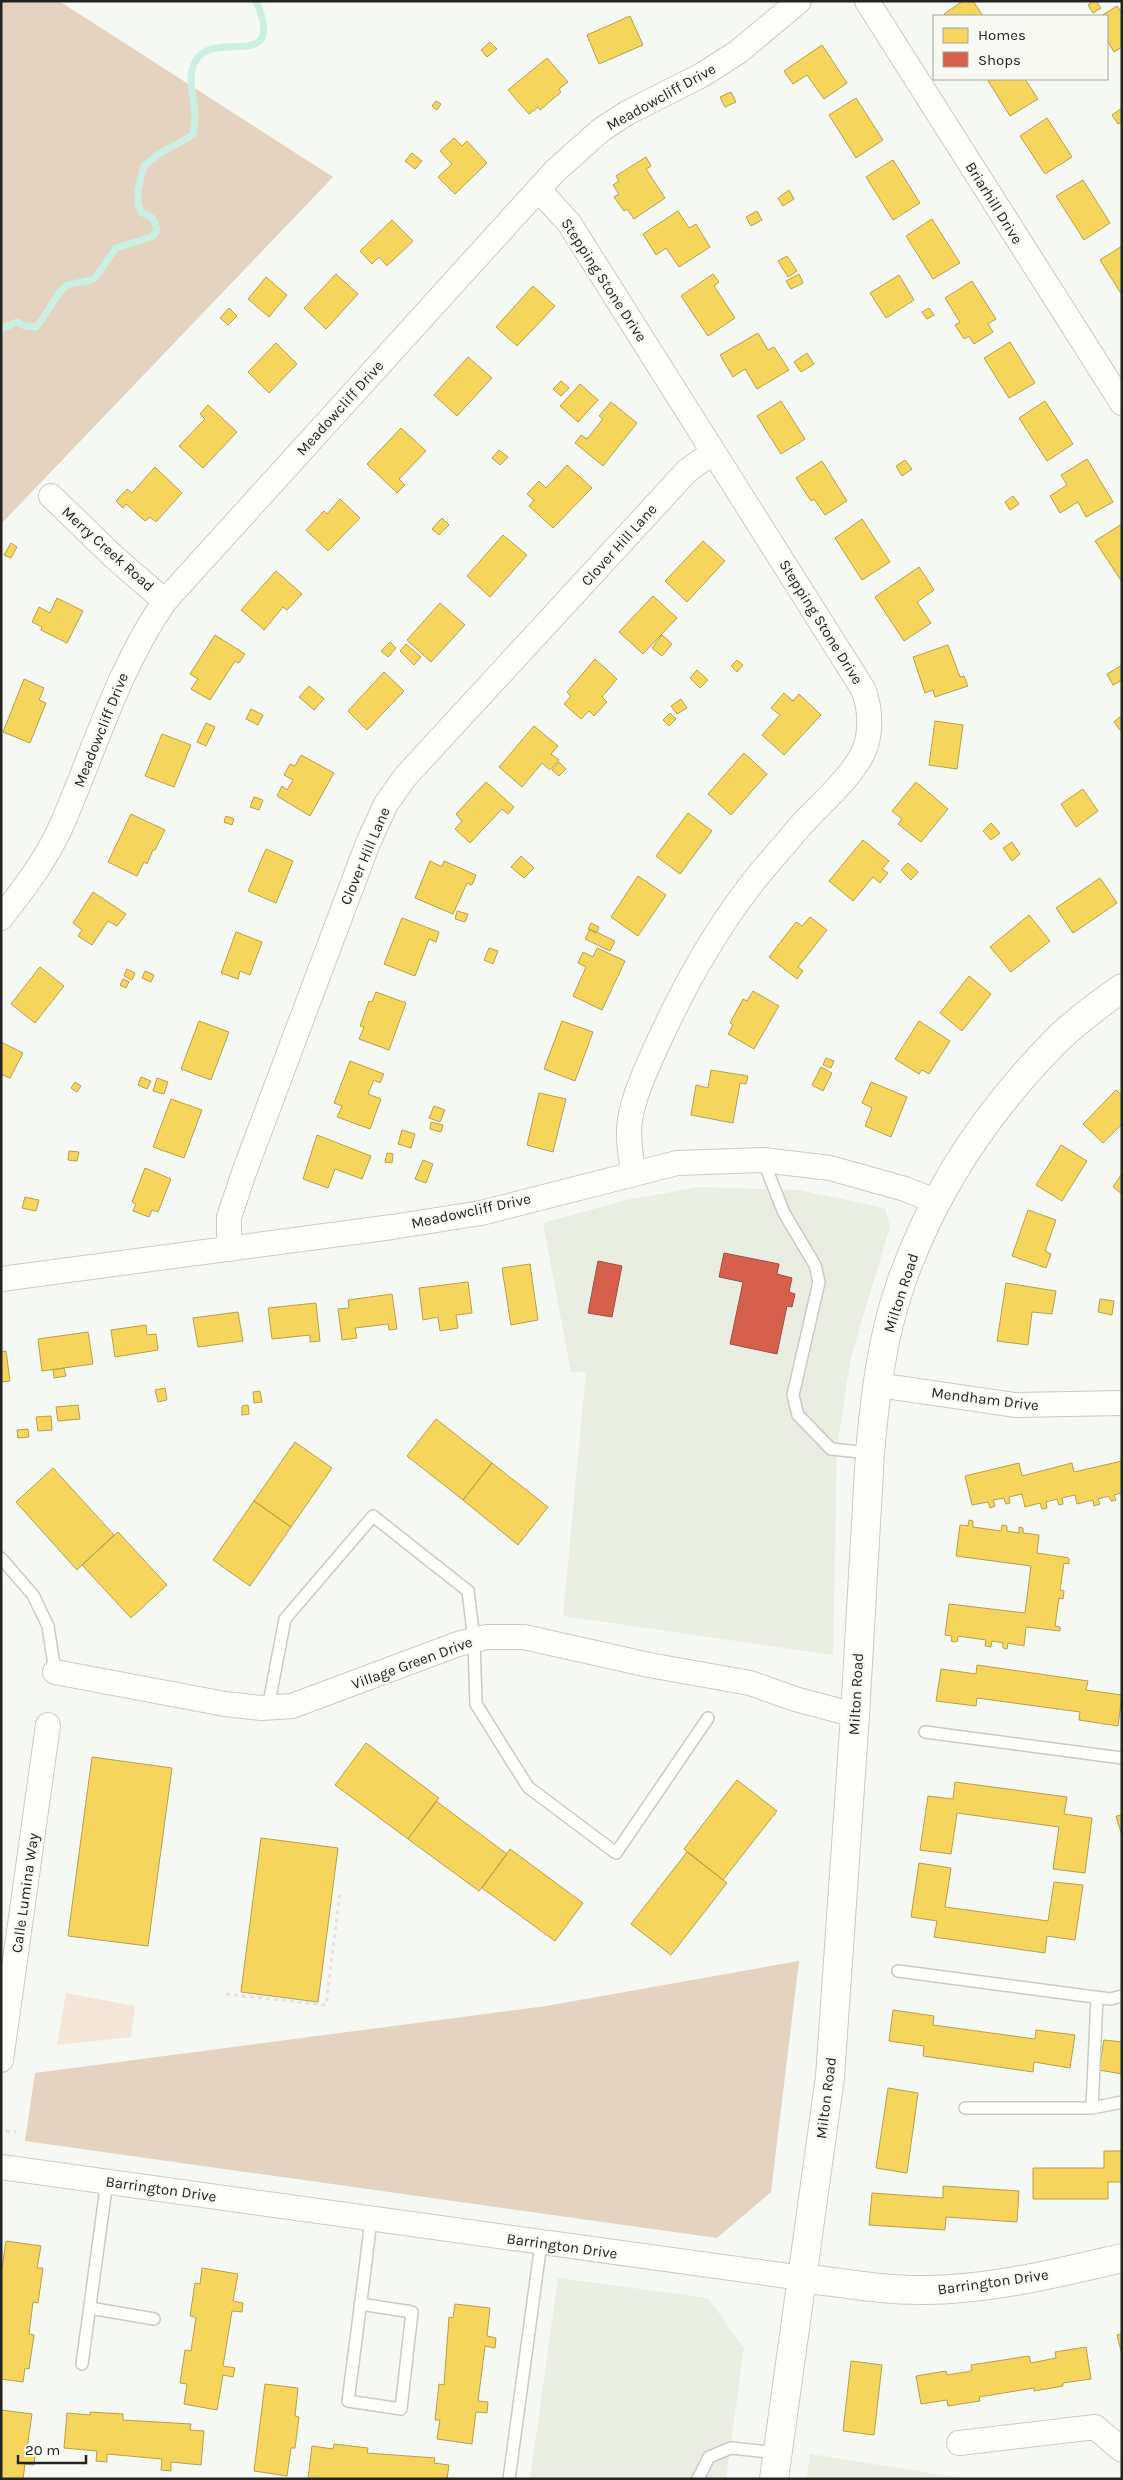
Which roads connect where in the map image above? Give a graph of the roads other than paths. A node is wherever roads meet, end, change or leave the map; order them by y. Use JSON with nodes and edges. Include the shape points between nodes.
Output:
{"nodes":[{"id":1,"x":799,"y":1,"type":"edge"},
{"id":2,"x":867,"y":1,"type":"edge"},
{"id":3,"x":539,"y":190,"type":"junction"},
{"id":4,"x":1122,"y":403,"type":"edge"},
{"id":5,"x":713,"y":452,"type":"junction"},
{"id":6,"x":51,"y":496,"type":"dead end"},
{"id":7,"x":165,"y":601,"type":"junction"},
{"id":8,"x":1,"y":918,"type":"edge"},
{"id":9,"x":1122,"y":988,"type":"edge"},
{"id":10,"x":763,"y":1160,"type":"junction"},
{"id":11,"x":633,"y":1172,"type":"junction"},
{"id":12,"x":935,"y":1201,"type":"junction"},
{"id":13,"x":229,"y":1249,"type":"junction"},
{"id":14,"x":1,"y":1279,"type":"edge"},
{"id":15,"x":878,"y":1385,"type":"junction"},
{"id":16,"x":1122,"y":1402,"type":"edge"},
{"id":17,"x":870,"y":1453,"type":"junction"},
{"id":18,"x":1,"y":1558,"type":"edge"},
{"id":19,"x":474,"y":1640,"type":"junction"},
{"id":20,"x":56,"y":1672,"type":"joint"},
{"id":21,"x":268,"y":1708,"type":"junction"},
{"id":22,"x":855,"y":1715,"type":"junction"},
{"id":23,"x":708,"y":1718,"type":"dead end"},
{"id":24,"x":48,"y":1725,"type":"dead end"},
{"id":25,"x":925,"y":1732,"type":"dead end"},
{"id":26,"x":1122,"y":1758,"type":"edge"},
{"id":27,"x":9,"y":1949,"type":"edge"},
{"id":28,"x":898,"y":1972,"type":"dead end"},
{"id":29,"x":1122,"y":1996,"type":"edge"},
{"id":30,"x":1097,"y":1997,"type":"junction"},
{"id":31,"x":1,"y":2060,"type":"edge"},
{"id":32,"x":1122,"y":2102,"type":"edge"},
{"id":33,"x":965,"y":2108,"type":"dead end"},
{"id":34,"x":1092,"y":2108,"type":"junction"},
{"id":35,"x":1,"y":2167,"type":"edge"},
{"id":36,"x":107,"y":2181,"type":"junction"},
{"id":37,"x":371,"y":2219,"type":"junction"},
{"id":38,"x":541,"y":2243,"type":"junction"},
{"id":39,"x":1122,"y":2258,"type":"edge"},
{"id":40,"x":802,"y":2278,"type":"junction"},
{"id":41,"x":360,"y":2304,"type":"junction"},
{"id":42,"x":90,"y":2308,"type":"junction"},
{"id":43,"x":154,"y":2319,"type":"dead end"},
{"id":44,"x":82,"y":2364,"type":"dead end"},
{"id":45,"x":958,"y":2443,"type":"dead end"},
{"id":46,"x":1122,"y":2450,"type":"edge"},
{"id":47,"x":776,"y":2466,"type":"edge"},
{"id":48,"x":509,"y":2479,"type":"edge"},
{"id":49,"x":698,"y":2479,"type":"edge"}],
"edges":[{"from":1,"to":3,"type":"street","name":"Meadowcliff Drive","via":[[738,52],[601,130]]},
{"from":2,"to":4,"type":"street","name":"Briarhill Drive"},
{"from":3,"to":5,"type":"street","name":"Stepping Stone Drive","via":[[569,223]]},
{"from":3,"to":7,"type":"street","name":"Meadowcliff Drive"},
{"from":5,"to":11,"type":"street","name":"Stepping Stone Drive","via":[[863,689],[869,710],[868,732],[863,753],[853,768],[747,890],[715,935],[678,998],[644,1075],[630,1120]]},
{"from":5,"to":13,"type":"street","name":"Clover Hill Lane","via":[[687,471],[405,777],[386,804],[368,842],[246,1167],[229,1217]]},
{"from":6,"to":7,"type":"street","name":"Merry Creek Road"},
{"from":7,"to":8,"type":"street","name":"Meadowcliff Drive","via":[[136,645],[60,830]]},
{"from":9,"to":12,"type":"street","name":"Milton Road","via":[[1055,1042],[991,1115]]},
{"from":10,"to":11,"type":"street","name":"Meadowcliff Drive","via":[[677,1163]]},
{"from":10,"to":12,"type":"street","name":"Meadowcliff Drive","via":[[830,1168]]},
{"from":10,"to":17,"type":"lane","via":[[784,1212],[815,1266],[819,1282],[792,1395],[794,1407],[831,1449]]},
{"from":11,"to":13,"type":"street","name":"Meadowcliff Drive","via":[[481,1212]]},
{"from":12,"to":15,"type":"street","name":"Milton Road","via":[[901,1283],[886,1337]]},
{"from":13,"to":14,"type":"street","name":"Meadowcliff Drive"},
{"from":15,"to":16,"type":"street","name":"Mendham Drive","via":[[1015,1405]]},
{"from":15,"to":17,"type":"street","name":"Milton Road"},
{"from":17,"to":22,"type":"street","name":"Milton Road"},
{"from":18,"to":20,"type":"lane","via":[[33,1595],[48,1626]]},
{"from":19,"to":21,"type":"street","name":"Village Green Drive","via":[[292,1706]]},
{"from":19,"to":21,"type":"lane","via":[[468,1591],[373,1516],[284,1619]]},
{"from":19,"to":22,"type":"street","name":"Village Green Drive","via":[[524,1637],[649,1665],[750,1683]]},
{"from":19,"to":23,"type":"lane","via":[[476,1704],[528,1787],[616,1853]]},
{"from":20,"to":21,"type":"street","name":"Village Green Drive","via":[[225,1704]]},
{"from":22,"to":40,"type":"street","name":"Milton Road","via":[[830,2077]]},
{"from":24,"to":27,"type":"street","name":"Calle Lumina Way"},
{"from":25,"to":26,"type":"lane"},
{"from":27,"to":31,"type":"street","name":"Calle Lumina Way"},
{"from":28,"to":30,"type":"lane"},
{"from":29,"to":30,"type":"lane","via":[[1110,1999]]},
{"from":30,"to":34,"type":"lane"},
{"from":32,"to":34,"type":"lane"},
{"from":33,"to":34,"type":"lane"},
{"from":35,"to":36,"type":"street","name":"Barrington Drive"},
{"from":36,"to":37,"type":"street","name":"Barrington Drive"},
{"from":36,"to":42,"type":"lane"},
{"from":37,"to":38,"type":"street","name":"Barrington Drive"},
{"from":37,"to":41,"type":"lane"},
{"from":38,"to":40,"type":"street","name":"Barrington Drive"},
{"from":38,"to":48,"type":"lane"},
{"from":39,"to":40,"type":"street","name":"Barrington Drive","via":[[1041,2277],[966,2288],[890,2289]]},
{"from":40,"to":47,"type":"street","name":"Milton Road"},
{"from":41,"to":41,"type":"lane","via":[[348,2401],[401,2409],[412,2312]]},
{"from":42,"to":43,"type":"lane"},
{"from":42,"to":44,"type":"lane"},
{"from":45,"to":46,"type":"street","via":[[1096,2427]]},
{"from":47,"to":49,"type":"lane","via":[[731,2448],[709,2457]]}]}
